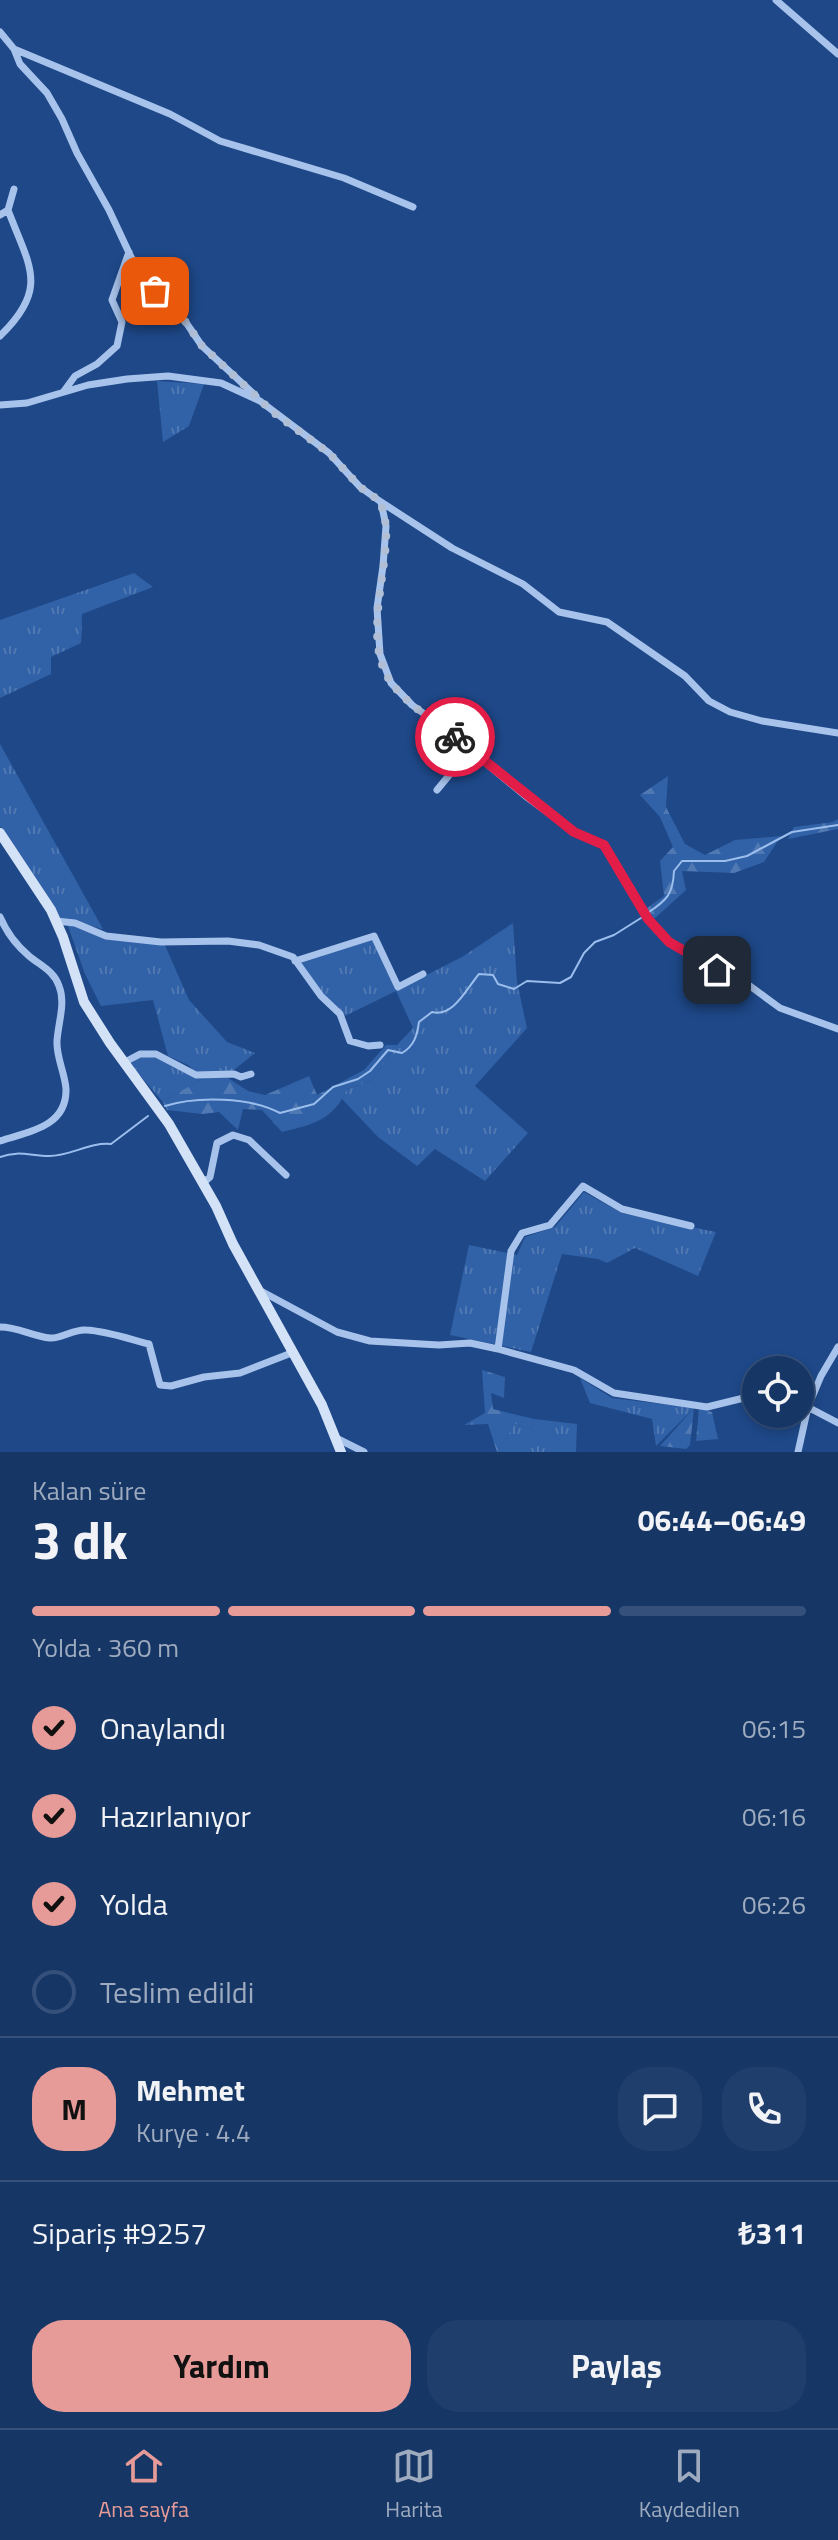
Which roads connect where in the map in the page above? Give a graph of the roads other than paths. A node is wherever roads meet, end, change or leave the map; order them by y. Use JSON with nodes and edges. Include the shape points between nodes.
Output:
{"nodes":[{"id":1,"x":776,"y":0,"type":"edge"},
{"id":2,"x":0,"y":32,"type":"edge"},
{"id":3,"x":14,"y":49,"type":"junction"},
{"id":4,"x":838,"y":54,"type":"edge"},
{"id":5,"x":14,"y":189,"type":"dead end"},
{"id":6,"x":413,"y":207,"type":"dead end"},
{"id":7,"x":4,"y":213,"type":"edge"},
{"id":8,"x":129,"y":252,"type":"junction"},
{"id":9,"x":0,"y":336,"type":"edge"},
{"id":10,"x":63,"y":392,"type":"junction"},
{"id":11,"x":260,"y":401,"type":"junction"},
{"id":12,"x":0,"y":405,"type":"edge"},
{"id":13,"x":381,"y":502,"type":"junction"},
{"id":14,"x":838,"y":733,"type":"edge"},
{"id":15,"x":464,"y":745,"type":"junction"},
{"id":16,"x":437,"y":790,"type":"dead end"},
{"id":17,"x":0,"y":833,"type":"edge"},
{"id":18,"x":0,"y":917,"type":"edge"},
{"id":19,"x":56,"y":921,"type":"junction"},
{"id":20,"x":295,"y":961,"type":"junction"},
{"id":21,"x":423,"y":974,"type":"dead end"},
{"id":22,"x":838,"y":1029,"type":"edge"},
{"id":23,"x":380,"y":1045,"type":"dead end"},
{"id":24,"x":125,"y":1062,"type":"junction"},
{"id":25,"x":251,"y":1074,"type":"dead end"},
{"id":26,"x":0,"y":1141,"type":"edge"},
{"id":27,"x":286,"y":1175,"type":"dead end"},
{"id":28,"x":203,"y":1183,"type":"junction"},
{"id":29,"x":691,"y":1226,"type":"dead end"},
{"id":30,"x":259,"y":1290,"type":"junction"},
{"id":31,"x":0,"y":1327,"type":"edge"},
{"id":32,"x":838,"y":1347,"type":"edge"},
{"id":33,"x":498,"y":1349,"type":"junction"},
{"id":34,"x":294,"y":1352,"type":"junction"},
{"id":35,"x":814,"y":1393,"type":"edge"},
{"id":36,"x":742,"y":1398,"type":"edge"},
{"id":37,"x":814,"y":1410,"type":"edge"},
{"id":38,"x":838,"y":1423,"type":"edge"},
{"id":39,"x":803,"y":1428,"type":"edge"},
{"id":40,"x":334,"y":1437,"type":"junction"},
{"id":41,"x":341,"y":1452,"type":"edge"},
{"id":42,"x":364,"y":1452,"type":"edge"},
{"id":43,"x":798,"y":1452,"type":"edge"}],
"edges":[{"from":1,"to":4,"type":"street"},
{"from":2,"to":3,"type":"street"},
{"from":3,"to":6,"type":"street","via":[[170,114],[220,141],[344,178]]},
{"from":3,"to":8,"type":"street","via":[[62,119]]},
{"from":5,"to":7,"type":"street"},
{"from":7,"to":9,"type":"street","via":[[32,275],[30,299]]},
{"from":8,"to":10,"type":"street","via":[[112,300],[122,322],[117,346],[75,376]]},
{"from":8,"to":11,"type":"street","via":[[202,346]]},
{"from":10,"to":11,"type":"street","via":[[168,376],[221,383]]},
{"from":10,"to":12,"type":"street"},
{"from":11,"to":13,"type":"street","via":[[329,453]]},
{"from":13,"to":14,"type":"street","via":[[452,548],[523,584],[559,612],[607,622],[730,712],[790,728]]},
{"from":13,"to":15,"type":"street","via":[[386,526],[377,608],[380,654],[391,683]]},
{"from":15,"to":16,"type":"street"},
{"from":15,"to":22,"type":"street","via":[[574,832],[604,845],[648,919],[669,942],[780,1008]]},
{"from":17,"to":19,"type":"street"},
{"from":18,"to":26,"type":"street","via":[[27,955],[50,971],[60,987],[57,1044],[66,1092],[60,1115],[46,1126]]},
{"from":19,"to":20,"type":"street","via":[[106,936],[259,945]]},
{"from":19,"to":24,"type":"street","via":[[84,1002]]},
{"from":20,"to":21,"type":"street","via":[[374,936],[398,987]]},
{"from":20,"to":23,"type":"street","via":[[340,1014],[350,1041]]},
{"from":24,"to":25,"type":"street","via":[[156,1054],[196,1075]]},
{"from":24,"to":28,"type":"street"},
{"from":27,"to":28,"type":"street","via":[[249,1140],[233,1135],[217,1143],[210,1177]]},
{"from":28,"to":30,"type":"street"},
{"from":29,"to":33,"type":"street","via":[[622,1209],[583,1186],[550,1225],[522,1233],[511,1251]]},
{"from":30,"to":33,"type":"street","via":[[337,1332],[370,1341],[470,1343]]},
{"from":30,"to":34,"type":"street"},
{"from":31,"to":34,"type":"street","via":[[54,1339],[87,1330],[149,1344],[160,1385],[171,1386],[240,1373]]},
{"from":32,"to":35,"type":"street"},
{"from":33,"to":36,"type":"street","via":[[574,1370],[614,1393],[707,1407]]},
{"from":34,"to":40,"type":"street"},
{"from":37,"to":38,"type":"street"},
{"from":39,"to":43,"type":"street"},
{"from":40,"to":41,"type":"street"},
{"from":40,"to":42,"type":"street"}]}
